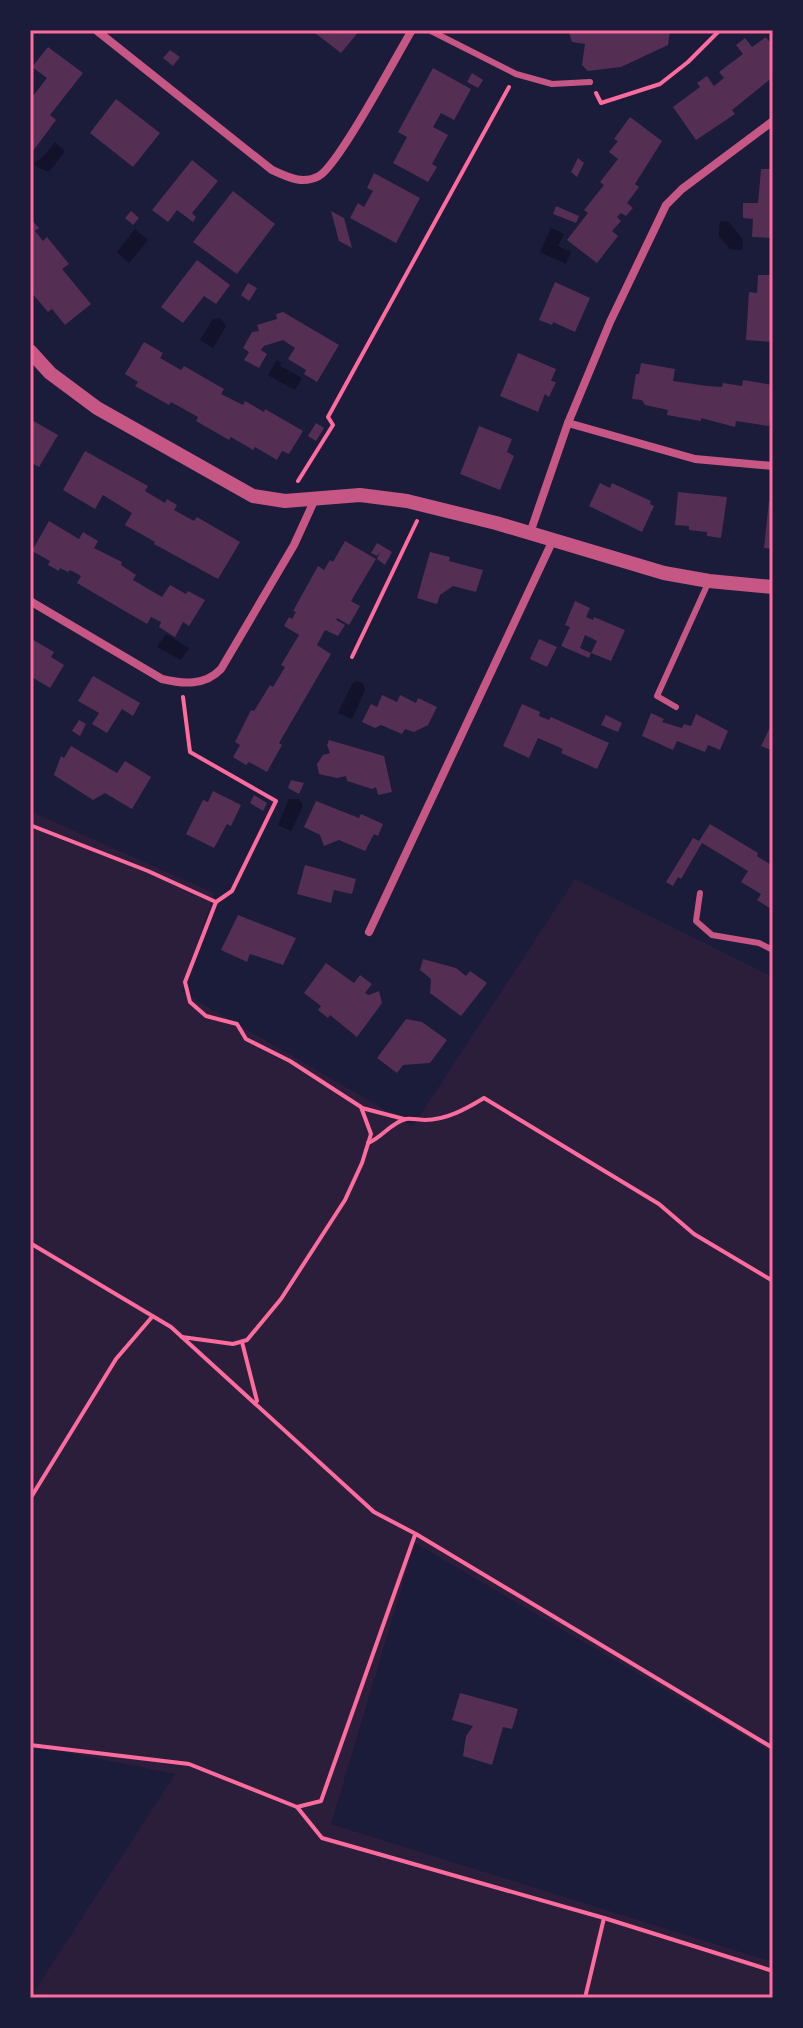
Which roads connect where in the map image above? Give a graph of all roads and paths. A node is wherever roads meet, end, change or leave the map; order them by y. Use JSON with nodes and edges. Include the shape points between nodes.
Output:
{"nodes":[{"id":1,"x":96,"y":30,"type":"edge"},
{"id":2,"x":412,"y":30,"type":"edge"},
{"id":3,"x":429,"y":30,"type":"edge"},
{"id":4,"x":720,"y":30,"type":"edge"},
{"id":5,"x":516,"y":74,"type":"junction"},
{"id":6,"x":590,"y":82,"type":"joint"},
{"id":7,"x":773,"y":121,"type":"edge"},
{"id":8,"x":30,"y":351,"type":"edge"},
{"id":9,"x":568,"y":423,"type":"junction"},
{"id":10,"x":773,"y":466,"type":"edge"},
{"id":11,"x":316,"y":497,"type":"junction"},
{"id":12,"x":285,"y":501,"type":"junction"},
{"id":13,"x":426,"y":505,"type":"junction"},
{"id":14,"x":530,"y":533,"type":"junction"},
{"id":15,"x":553,"y":540,"type":"junction"},
{"id":16,"x":709,"y":581,"type":"junction"},
{"id":17,"x":773,"y":587,"type":"edge"},
{"id":18,"x":30,"y":601,"type":"edge"},
{"id":19,"x":352,"y":657,"type":"dead end"},
{"id":20,"x":181,"y":684,"type":"junction"},
{"id":21,"x":676,"y":707,"type":"dead end"},
{"id":22,"x":30,"y":825,"type":"edge"},
{"id":23,"x":700,"y":893,"type":"dead end"},
{"id":24,"x":216,"y":902,"type":"junction"},
{"id":25,"x":369,"y":932,"type":"dead end"},
{"id":26,"x":773,"y":950,"type":"edge"},
{"id":27,"x":361,"y":1107,"type":"junction"},
{"id":28,"x":406,"y":1119,"type":"junction"},
{"id":29,"x":368,"y":1143,"type":"junction"},
{"id":30,"x":30,"y":1243,"type":"edge"},
{"id":31,"x":773,"y":1281,"type":"edge"},
{"id":32,"x":152,"y":1317,"type":"junction"},
{"id":33,"x":182,"y":1337,"type":"junction"},
{"id":34,"x":242,"y":1342,"type":"junction"},
{"id":35,"x":258,"y":1404,"type":"junction"},
{"id":36,"x":30,"y":1499,"type":"edge"},
{"id":37,"x":416,"y":1534,"type":"junction"},
{"id":38,"x":30,"y":1745,"type":"edge"},
{"id":39,"x":773,"y":1748,"type":"edge"},
{"id":40,"x":297,"y":1807,"type":"junction"},
{"id":41,"x":604,"y":1918,"type":"junction"},
{"id":42,"x":773,"y":1971,"type":"edge"},
{"id":43,"x":585,"y":1998,"type":"edge"}],
"edges":[{"from":1,"to":2,"type":"street","via":[[272,170],[297,181],[320,176],[339,153]]},
{"from":3,"to":5,"type":"lane"},
{"from":4,"to":6,"type":"path","via":[[660,84],[601,103]]},
{"from":5,"to":6,"type":"lane","via":[[552,84]]},
{"from":5,"to":12,"type":"path","via":[[328,417],[333,425]]},
{"from":7,"to":9,"type":"street","via":[[666,205]]},
{"from":8,"to":12,"type":"street","via":[[97,408],[240,490]]},
{"from":9,"to":10,"type":"street","via":[[695,459]]},
{"from":9,"to":14,"type":"street"},
{"from":11,"to":12,"type":"street"},
{"from":11,"to":13,"type":"street","via":[[360,495]]},
{"from":11,"to":20,"type":"street","via":[[221,669],[201,681]]},
{"from":13,"to":14,"type":"street"},
{"from":13,"to":19,"type":"path"},
{"from":14,"to":15,"type":"street"},
{"from":15,"to":16,"type":"street"},
{"from":15,"to":25,"type":"street"},
{"from":16,"to":17,"type":"street"},
{"from":16,"to":21,"type":"lane","via":[[657,696]]},
{"from":18,"to":20,"type":"street","via":[[162,679]]},
{"from":20,"to":24,"type":"path","via":[[190,752],[276,801],[232,891]]},
{"from":22,"to":24,"type":"path"},
{"from":23,"to":26,"type":"lane","via":[[696,921],[712,935]]},
{"from":24,"to":27,"type":"path","via":[[185,982],[190,1002],[206,1016],[237,1024],[246,1039]]},
{"from":27,"to":28,"type":"path"},
{"from":27,"to":29,"type":"path","via":[[371,1134]]},
{"from":28,"to":29,"type":"path"},
{"from":28,"to":31,"type":"path","via":[[452,1114],[484,1098],[659,1204],[694,1234]]},
{"from":29,"to":34,"type":"path","via":[[345,1200],[281,1299]]},
{"from":30,"to":32,"type":"path"},
{"from":32,"to":33,"type":"path"},
{"from":32,"to":36,"type":"path","via":[[116,1359]]},
{"from":33,"to":34,"type":"path"},
{"from":33,"to":35,"type":"path"},
{"from":34,"to":35,"type":"path"},
{"from":35,"to":37,"type":"path","via":[[374,1512]]},
{"from":37,"to":39,"type":"path"},
{"from":37,"to":40,"type":"path","via":[[321,1801]]},
{"from":38,"to":40,"type":"path","via":[[189,1764]]},
{"from":40,"to":41,"type":"path","via":[[322,1838]]},
{"from":41,"to":42,"type":"path"},
{"from":41,"to":43,"type":"path"}]}
